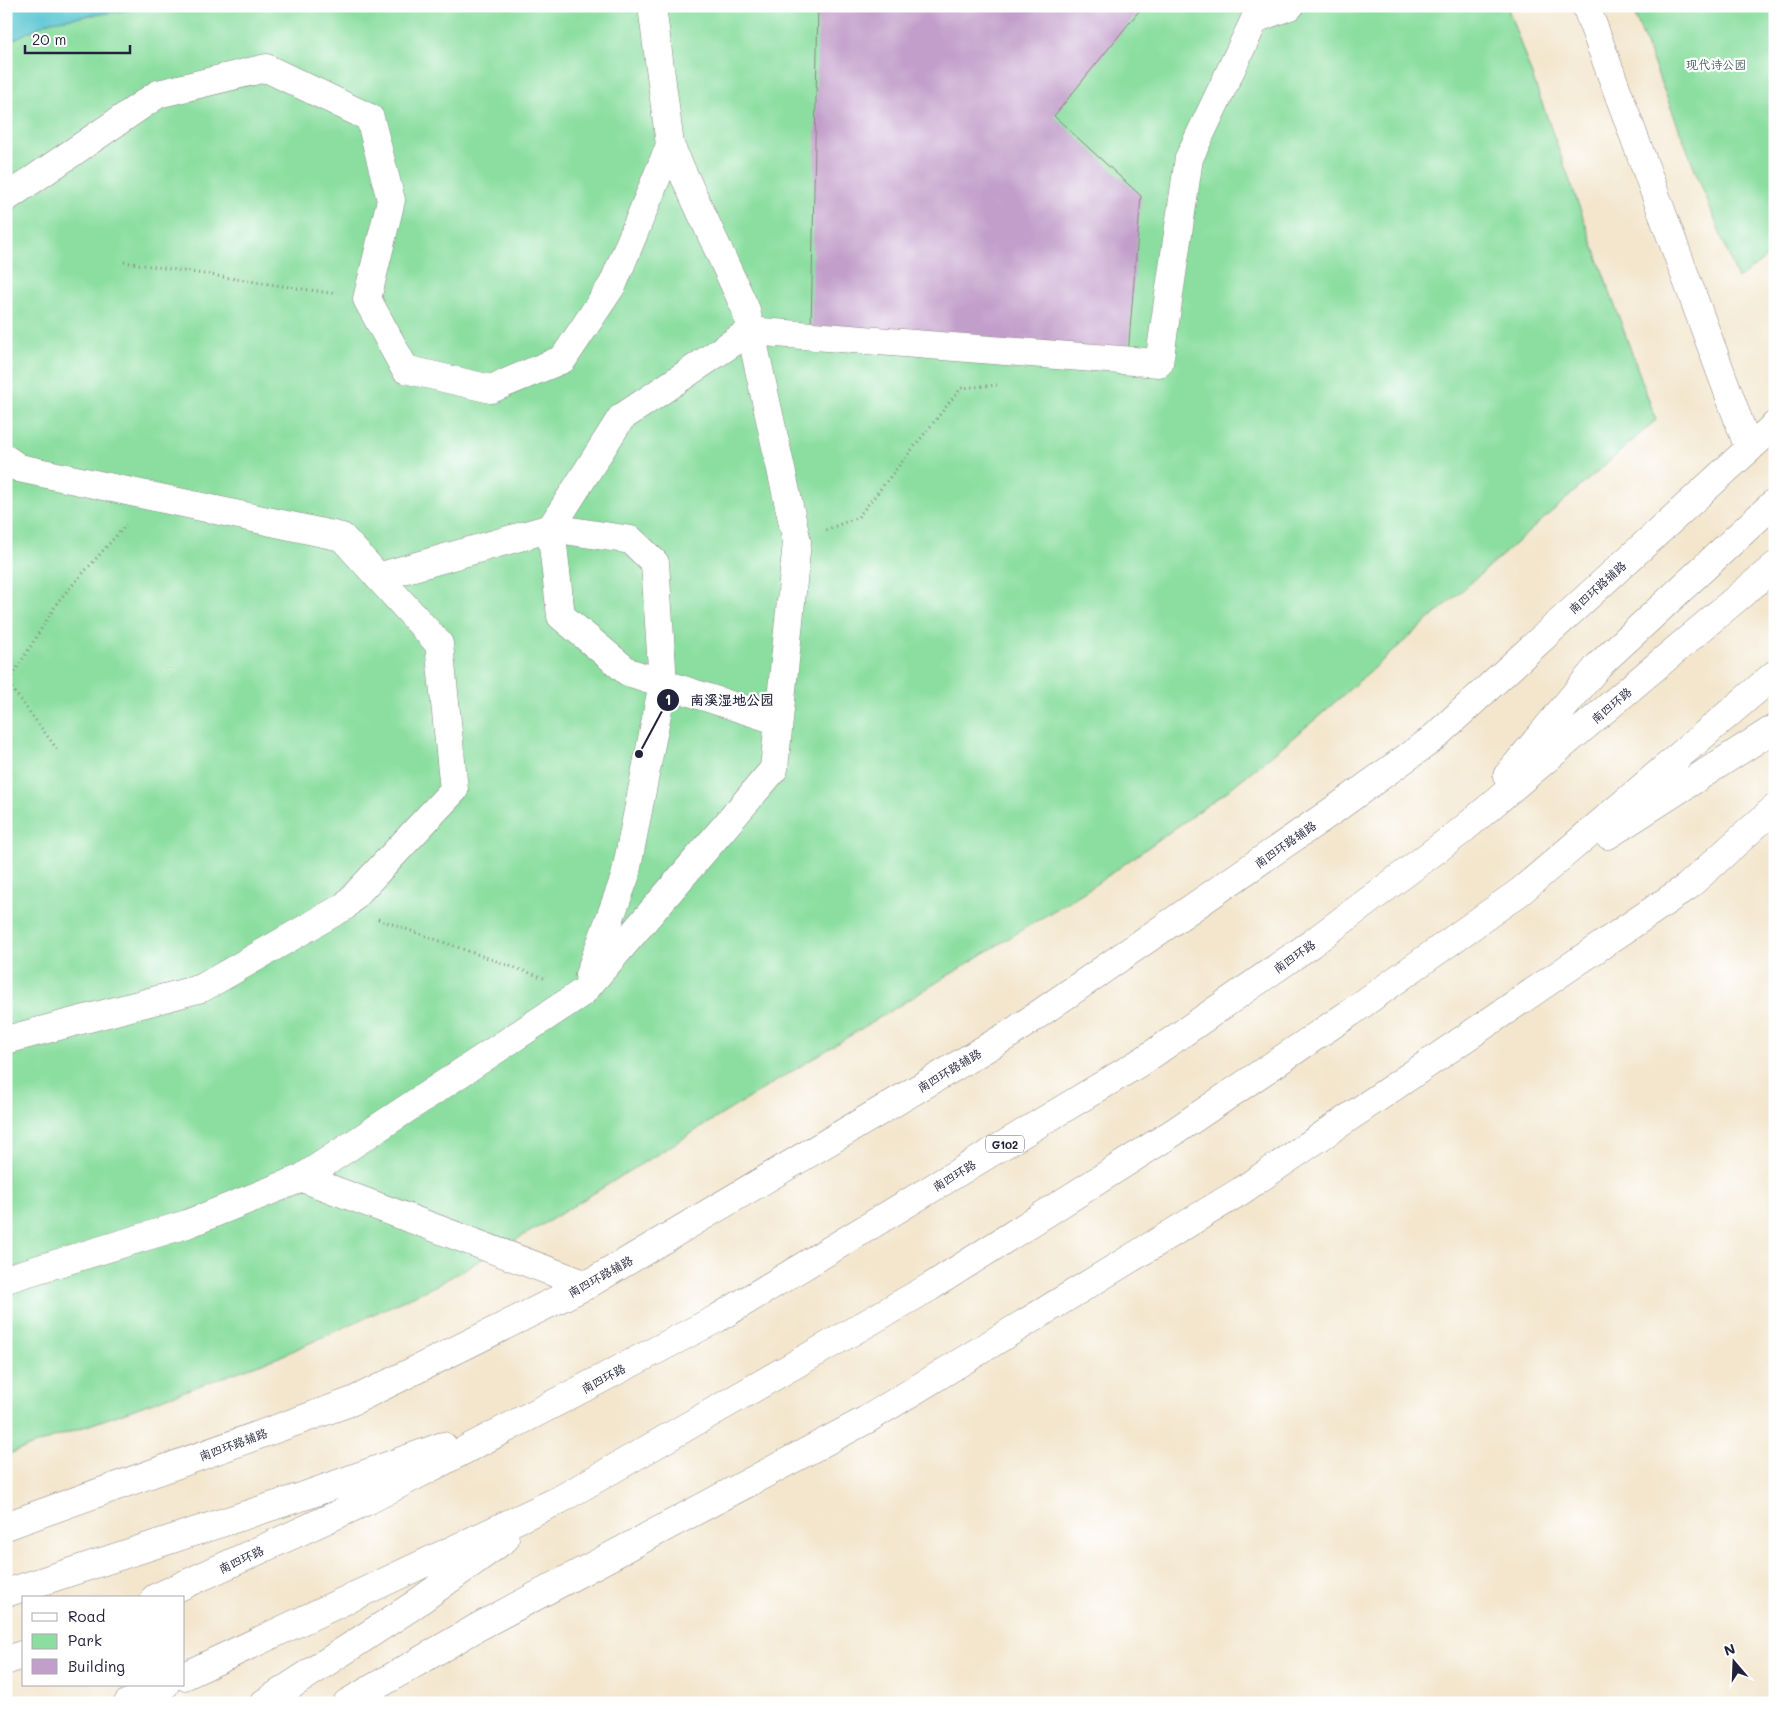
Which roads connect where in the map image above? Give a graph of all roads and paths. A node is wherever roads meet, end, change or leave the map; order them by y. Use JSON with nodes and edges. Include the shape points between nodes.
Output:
{"nodes":[{"id":1,"x":652,"y":6,"type":"edge"},
{"id":2,"x":1290,"y":6,"type":"edge"},
{"id":3,"x":1586,"y":6,"type":"edge"},
{"id":4,"x":670,"y":145,"type":"junction"},
{"id":5,"x":6,"y":198,"type":"edge"},
{"id":6,"x":124,"y":262,"type":"dead end"},
{"id":7,"x":367,"y":299,"type":"junction"},
{"id":8,"x":750,"y":331,"type":"junction"},
{"id":9,"x":1000,"y":384,"type":"dead end"},
{"id":10,"x":1775,"y":425,"type":"edge"},
{"id":11,"x":1749,"y":449,"type":"junction"},
{"id":12,"x":6,"y":459,"type":"edge"},
{"id":13,"x":152,"y":496,"type":"junction"},
{"id":14,"x":1775,"y":502,"type":"edge"},
{"id":15,"x":550,"y":528,"type":"junction"},
{"id":16,"x":797,"y":542,"type":"junction"},
{"id":17,"x":1775,"y":566,"type":"edge"},
{"id":18,"x":378,"y":577,"type":"junction"},
{"id":19,"x":1775,"y":674,"type":"edge"},
{"id":20,"x":663,"y":683,"type":"junction"},
{"id":21,"x":779,"y":721,"type":"junction"},
{"id":22,"x":1775,"y":728,"type":"edge"},
{"id":23,"x":57,"y":749,"type":"dead end"},
{"id":24,"x":1775,"y":808,"type":"edge"},
{"id":25,"x":1460,"y":832,"type":"junction"},
{"id":26,"x":1521,"y":891,"type":"junction"},
{"id":27,"x":345,"y":906,"type":"junction"},
{"id":28,"x":583,"y":992,"type":"junction"},
{"id":29,"x":6,"y":1040,"type":"edge"},
{"id":30,"x":302,"y":1178,"type":"junction"},
{"id":31,"x":6,"y":1279,"type":"edge"},
{"id":32,"x":588,"y":1285,"type":"junction"},
{"id":33,"x":541,"y":1411,"type":"junction"},
{"id":34,"x":559,"y":1500,"type":"junction"},
{"id":35,"x":6,"y":1526,"type":"edge"},
{"id":36,"x":6,"y":1593,"type":"edge"},
{"id":37,"x":159,"y":1596,"type":"edge"},
{"id":38,"x":22,"y":1655,"type":"edge"},
{"id":39,"x":6,"y":1661,"type":"edge"},
{"id":40,"x":185,"y":1676,"type":"edge"},
{"id":41,"x":163,"y":1686,"type":"edge"},
{"id":42,"x":128,"y":1703,"type":"edge"},
{"id":43,"x":264,"y":1703,"type":"edge"},
{"id":44,"x":347,"y":1703,"type":"edge"}],
"edges":[{"from":1,"to":4,"type":"main road"},
{"from":2,"to":8,"type":"main road","via":[[1254,19],[1189,158],[1159,363]]},
{"from":3,"to":11,"type":"main road"},
{"from":4,"to":7,"type":"main road","via":[[613,284],[562,359],[491,389],[405,370]]},
{"from":4,"to":8,"type":"main road","via":[[746,310]]},
{"from":5,"to":7,"type":"main road","via":[[158,94],[266,68],[370,118],[391,200]]},
{"from":6,"to":7,"type":"path"},
{"from":8,"to":15,"type":"main road","via":[[621,418]]},
{"from":8,"to":16,"type":"main road"},
{"from":9,"to":16,"type":"path","via":[[961,388],[858,517]]},
{"from":10,"to":11,"type":"main road","name":"南四环路辅路"},
{"from":11,"to":32,"type":"main road","name":"南四环路辅路","via":[[1431,740],[1010,1034]]},
{"from":12,"to":13,"type":"main road","via":[[19,468]]},
{"from":13,"to":18,"type":"main road","via":[[342,537]]},
{"from":13,"to":23,"type":"path","via":[[59,600],[8,683]]},
{"from":14,"to":25,"type":"main road","via":[[1599,665]]},
{"from":15,"to":18,"type":"main road"},
{"from":15,"to":20,"type":"main road","via":[[561,616],[628,672]]},
{"from":15,"to":20,"type":"main road","via":[[631,540],[654,563]]},
{"from":16,"to":21,"type":"main road"},
{"from":17,"to":25,"type":"main road","name":"南四环路","number":"G102"},
{"from":18,"to":27,"type":"main road","via":[[439,644],[454,790]]},
{"from":19,"to":26,"type":"main road"},
{"from":20,"to":21,"type":"main road"},
{"from":20,"to":28,"type":"main road","via":[[625,878]]},
{"from":21,"to":28,"type":"main road","via":[[774,769]]},
{"from":22,"to":26,"type":"main road"},
{"from":24,"to":44,"type":"main road","via":[[1687,887],[1241,1192],[866,1420],[478,1627]]},
{"from":25,"to":33,"type":"main road","name":"南四环路","number":"G102","via":[[1311,944],[1144,1060],[716,1319]]},
{"from":26,"to":34,"type":"main road","via":[[1174,1132],[947,1277]]},
{"from":27,"to":28,"type":"path"},
{"from":27,"to":29,"type":"main road","via":[[202,988]]},
{"from":28,"to":30,"type":"main road"},
{"from":30,"to":31,"type":"main road","via":[[187,1224]]},
{"from":30,"to":32,"type":"main road"},
{"from":32,"to":35,"type":"main road","name":"南四环路辅路","via":[[353,1401]]},
{"from":33,"to":36,"type":"main road","via":[[304,1496]]},
{"from":33,"to":37,"type":"main road","name":"南四环路","number":"G102","via":[[369,1500]]},
{"from":34,"to":40,"type":"main road"},
{"from":34,"to":43,"type":"main road","via":[[411,1607]]},
{"from":38,"to":39,"type":"main road"},
{"from":41,"to":42,"type":"main road"}]}
